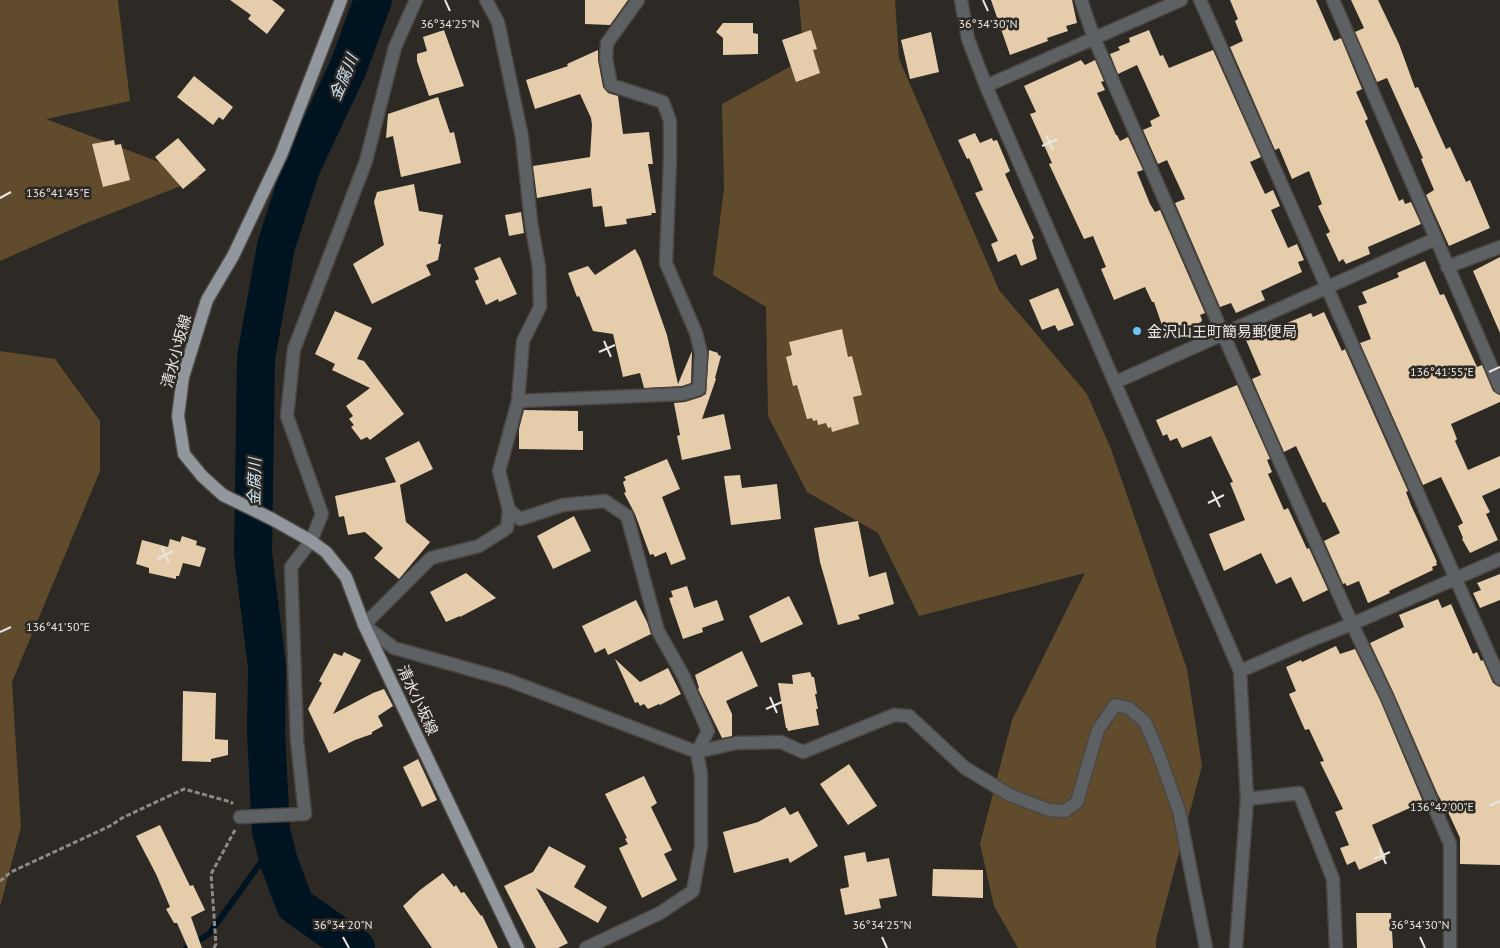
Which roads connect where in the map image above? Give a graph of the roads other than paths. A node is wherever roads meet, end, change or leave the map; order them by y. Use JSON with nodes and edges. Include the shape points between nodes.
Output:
{"nodes":[{"id":1,"x":341,"y":0,"type":"edge"},
{"id":2,"x":416,"y":0,"type":"edge"},
{"id":3,"x":486,"y":0,"type":"edge"},
{"id":4,"x":638,"y":0,"type":"edge"},
{"id":5,"x":961,"y":0,"type":"edge"},
{"id":6,"x":1081,"y":0,"type":"edge"},
{"id":7,"x":1181,"y":0,"type":"edge"},
{"id":8,"x":1200,"y":0,"type":"edge"},
{"id":9,"x":1333,"y":0,"type":"edge"},
{"id":10,"x":1094,"y":38,"type":"junction"},
{"id":11,"x":986,"y":86,"type":"junction"},
{"id":12,"x":1435,"y":239,"type":"junction"},
{"id":13,"x":1500,"y":247,"type":"edge"},
{"id":14,"x":1447,"y":267,"type":"junction"},
{"id":15,"x":1326,"y":287,"type":"junction"},
{"id":16,"x":1223,"y":334,"type":"junction"},
{"id":17,"x":1116,"y":382,"type":"junction"},
{"id":18,"x":1500,"y":387,"type":"edge"},
{"id":19,"x":518,"y":401,"type":"junction"},
{"id":20,"x":509,"y":510,"type":"junction"},
{"id":21,"x":311,"y":541,"type":"junction"},
{"id":22,"x":1500,"y":559,"type":"edge"},
{"id":23,"x":1457,"y":578,"type":"junction"},
{"id":24,"x":1352,"y":624,"type":"junction"},
{"id":25,"x":364,"y":625,"type":"junction"},
{"id":26,"x":1240,"y":671,"type":"junction"},
{"id":27,"x":1500,"y":679,"type":"edge"},
{"id":28,"x":697,"y":752,"type":"junction"},
{"id":29,"x":1247,"y":799,"type":"junction"},
{"id":30,"x":240,"y":817,"type":"road end"},
{"id":31,"x":518,"y":948,"type":"edge"},
{"id":32,"x":586,"y":948,"type":"edge"},
{"id":33,"x":1206,"y":948,"type":"edge"},
{"id":34,"x":1236,"y":948,"type":"edge"},
{"id":35,"x":1336,"y":948,"type":"edge"},
{"id":36,"x":1450,"y":948,"type":"edge"}],
"edges":[{"from":1,"to":21,"type":"main road","name":"清水小坂線","via":[[281,155],[234,256],[207,300],[183,377],[178,416],[184,454],[202,476],[223,495]]},
{"from":2,"to":21,"type":"street","via":[[395,47],[366,161],[294,348],[287,416],[322,514]]},
{"from":3,"to":19,"type":"street","via":[[498,22],[522,136],[539,267],[540,307],[523,342]]},
{"from":4,"to":19,"type":"street","via":[[607,43],[606,60],[611,85],[663,102],[670,121],[666,263],[696,333],[701,353],[699,389],[684,394]]},
{"from":5,"to":11,"type":"street","via":[[968,39]]},
{"from":6,"to":10,"type":"street"},
{"from":7,"to":10,"type":"street"},
{"from":8,"to":15,"type":"street"},
{"from":9,"to":12,"type":"street"},
{"from":10,"to":11,"type":"street"},
{"from":10,"to":16,"type":"street"},
{"from":11,"to":17,"type":"street"},
{"from":12,"to":14,"type":"street"},
{"from":12,"to":15,"type":"street"},
{"from":13,"to":14,"type":"street"},
{"from":14,"to":18,"type":"street"},
{"from":15,"to":16,"type":"street"},
{"from":15,"to":23,"type":"street"},
{"from":16,"to":17,"type":"street"},
{"from":16,"to":24,"type":"street"},
{"from":17,"to":26,"type":"street"},
{"from":19,"to":20,"type":"street","via":[[499,471]]},
{"from":20,"to":25,"type":"street","via":[[507,528],[479,546],[432,558]]},
{"from":20,"to":28,"type":"street","via":[[520,519],[563,505],[605,502],[627,516],[658,631],[684,677],[708,731]]},
{"from":21,"to":25,"type":"main road","name":"清水小坂線","via":[[326,552],[346,577]]},
{"from":21,"to":30,"type":"street","via":[[291,567],[298,740],[305,814]]},
{"from":22,"to":23,"type":"street"},
{"from":23,"to":24,"type":"street"},
{"from":23,"to":27,"type":"street"},
{"from":24,"to":26,"type":"street"},
{"from":24,"to":36,"type":"street","via":[[1450,844]]},
{"from":25,"to":28,"type":"street","via":[[394,648],[508,680]]},
{"from":25,"to":31,"type":"main road","name":"清水小坂線"},
{"from":26,"to":29,"type":"street"},
{"from":28,"to":32,"type":"street","via":[[701,775],[701,846],[693,890],[660,913]]},
{"from":28,"to":33,"type":"street","via":[[736,743],[781,742],[804,752],[894,715],[909,716],[965,768],[1010,795],[1049,810],[1065,810],[1077,802],[1098,730],[1116,705],[1129,708],[1145,722],[1179,811]]},
{"from":29,"to":34,"type":"street"},
{"from":29,"to":35,"type":"street","via":[[1299,793],[1333,879]]}]}
